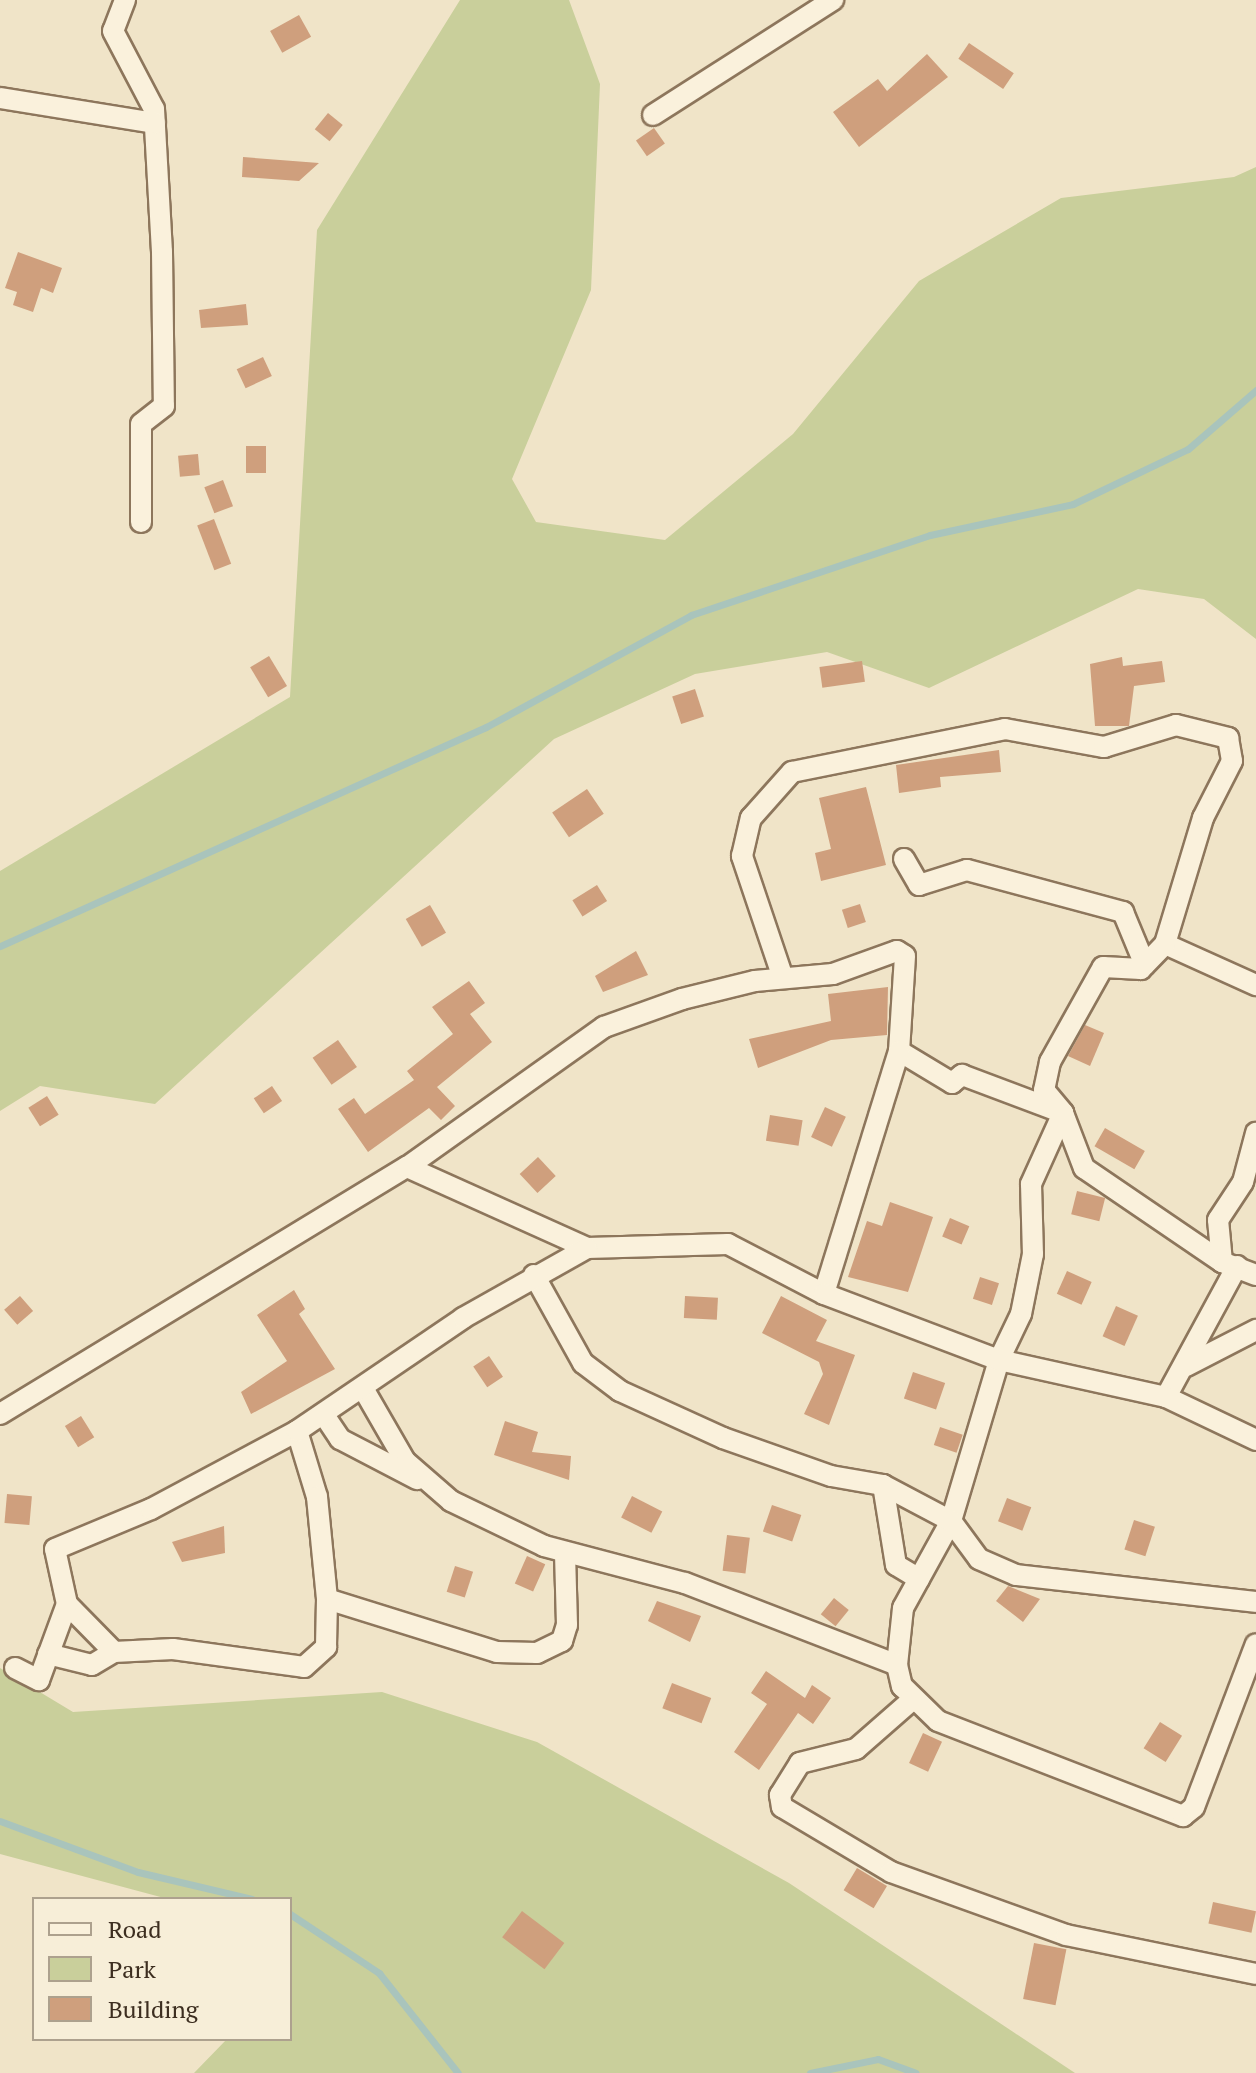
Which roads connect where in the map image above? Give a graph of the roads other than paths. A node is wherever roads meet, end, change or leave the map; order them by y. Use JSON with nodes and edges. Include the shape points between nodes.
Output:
{"nodes":[{"id":1,"x":125,"y":0,"type":"edge"},
{"id":2,"x":833,"y":0,"type":"edge"},
{"id":3,"x":0,"y":98,"type":"edge"},
{"id":4,"x":653,"y":115,"type":"dead end"},
{"id":5,"x":155,"y":123,"type":"junction"},
{"id":6,"x":141,"y":522,"type":"dead end"},
{"id":7,"x":904,"y":859,"type":"dead end"},
{"id":8,"x":1165,"y":944,"type":"junction"},
{"id":9,"x":1145,"y":965,"type":"junction"},
{"id":10,"x":783,"y":978,"type":"junction"},
{"id":11,"x":1256,"y":985,"type":"edge"},
{"id":12,"x":899,"y":1051,"type":"junction"},
{"id":13,"x":1063,"y":1113,"type":"junction"},
{"id":14,"x":1256,"y":1133,"type":"edge"},
{"id":15,"x":407,"y":1167,"type":"junction"},
{"id":16,"x":587,"y":1248,"type":"junction"},
{"id":17,"x":1229,"y":1264,"type":"junction"},
{"id":18,"x":534,"y":1275,"type":"junction"},
{"id":19,"x":1256,"y":1275,"type":"edge"},
{"id":20,"x":824,"y":1294,"type":"junction"},
{"id":21,"x":1256,"y":1330,"type":"edge"},
{"id":22,"x":999,"y":1360,"type":"junction"},
{"id":23,"x":1186,"y":1366,"type":"junction"},
{"id":24,"x":364,"y":1390,"type":"junction"},
{"id":25,"x":1166,"y":1397,"type":"junction"},
{"id":26,"x":0,"y":1414,"type":"edge"},
{"id":27,"x":324,"y":1415,"type":"junction"},
{"id":28,"x":297,"y":1431,"type":"junction"},
{"id":29,"x":1256,"y":1440,"type":"edge"},
{"id":30,"x":883,"y":1485,"type":"junction"},
{"id":31,"x":431,"y":1486,"type":"junction"},
{"id":32,"x":951,"y":1521,"type":"junction"},
{"id":33,"x":565,"y":1552,"type":"junction"},
{"id":34,"x":896,"y":1565,"type":"junction"},
{"id":35,"x":919,"y":1579,"type":"junction"},
{"id":36,"x":327,"y":1599,"type":"junction"},
{"id":37,"x":1256,"y":1602,"type":"edge"},
{"id":38,"x":67,"y":1604,"type":"junction"},
{"id":39,"x":903,"y":1608,"type":"junction"},
{"id":40,"x":1256,"y":1644,"type":"edge"},
{"id":41,"x":114,"y":1652,"type":"junction"},
{"id":42,"x":48,"y":1654,"type":"junction"},
{"id":43,"x":897,"y":1665,"type":"junction"},
{"id":44,"x":15,"y":1668,"type":"dead end"},
{"id":45,"x":912,"y":1700,"type":"junction"},
{"id":46,"x":1256,"y":1974,"type":"edge"}],
"edges":[{"from":1,"to":5,"type":"street","via":[[113,31],[151,98]]},
{"from":2,"to":4,"type":"street"},
{"from":3,"to":5,"type":"street"},
{"from":5,"to":6,"type":"street","via":[[164,406],[141,424]]},
{"from":7,"to":9,"type":"street","via":[[919,885],[967,870],[1123,912]]},
{"from":8,"to":9,"type":"street"},
{"from":8,"to":10,"type":"street","via":[[1203,818],[1232,761],[1228,738],[1176,725],[1104,747],[1005,729],[792,772],[751,818],[742,856]]},
{"from":8,"to":11,"type":"street"},
{"from":9,"to":13,"type":"street","via":[[1103,967],[1069,1019],[1044,1090]]},
{"from":10,"to":12,"type":"street","via":[[833,974],[903,954]]},
{"from":10,"to":15,"type":"street","via":[[682,999],[604,1027]]},
{"from":12,"to":13,"type":"street","via":[[952,1083],[962,1075]]},
{"from":12,"to":20,"type":"street"},
{"from":13,"to":17,"type":"street","via":[[1084,1168]]},
{"from":13,"to":22,"type":"street","via":[[1031,1184],[1033,1254],[1021,1314]]},
{"from":14,"to":17,"type":"street","via":[[1243,1182],[1218,1220]]},
{"from":15,"to":16,"type":"street"},
{"from":15,"to":26,"type":"street"},
{"from":16,"to":18,"type":"street"},
{"from":16,"to":20,"type":"street","via":[[728,1244]]},
{"from":17,"to":19,"type":"street"},
{"from":17,"to":23,"type":"street"},
{"from":18,"to":24,"type":"street"},
{"from":18,"to":30,"type":"street","via":[[583,1363],[620,1391],[737,1443],[831,1476]]},
{"from":20,"to":22,"type":"street"},
{"from":21,"to":23,"type":"street"},
{"from":22,"to":25,"type":"street"},
{"from":22,"to":32,"type":"street"},
{"from":23,"to":25,"type":"street"},
{"from":24,"to":27,"type":"street"},
{"from":24,"to":31,"type":"street","via":[[405,1461]]},
{"from":25,"to":29,"type":"street"},
{"from":27,"to":28,"type":"street"},
{"from":27,"to":31,"type":"street","via":[[340,1439],[368,1458]]},
{"from":28,"to":36,"type":"street","via":[[317,1497]]},
{"from":28,"to":38,"type":"street","via":[[151,1509],[55,1549]]},
{"from":30,"to":32,"type":"street"},
{"from":30,"to":34,"type":"street"},
{"from":31,"to":33,"type":"street"},
{"from":32,"to":35,"type":"street"},
{"from":32,"to":37,"type":"street","via":[[979,1559],[1016,1575]]},
{"from":33,"to":36,"type":"street","via":[[567,1625],[562,1641],[537,1653],[497,1652]]},
{"from":33,"to":43,"type":"street","via":[[685,1583]]},
{"from":34,"to":35,"type":"street"},
{"from":34,"to":39,"type":"street"},
{"from":35,"to":39,"type":"street"},
{"from":36,"to":41,"type":"street","via":[[326,1647],[304,1667],[221,1653]]},
{"from":38,"to":41,"type":"street"},
{"from":38,"to":42,"type":"street"},
{"from":39,"to":43,"type":"street"},
{"from":40,"to":45,"type":"street","via":[[1194,1807],[1183,1816],[938,1721]]},
{"from":41,"to":42,"type":"street","via":[[92,1665]]},
{"from":42,"to":44,"type":"street","via":[[39,1680]]},
{"from":43,"to":45,"type":"street"},
{"from":45,"to":46,"type":"street","via":[[856,1749],[800,1763],[780,1795],[782,1807],[891,1872],[1066,1935]]}]}
